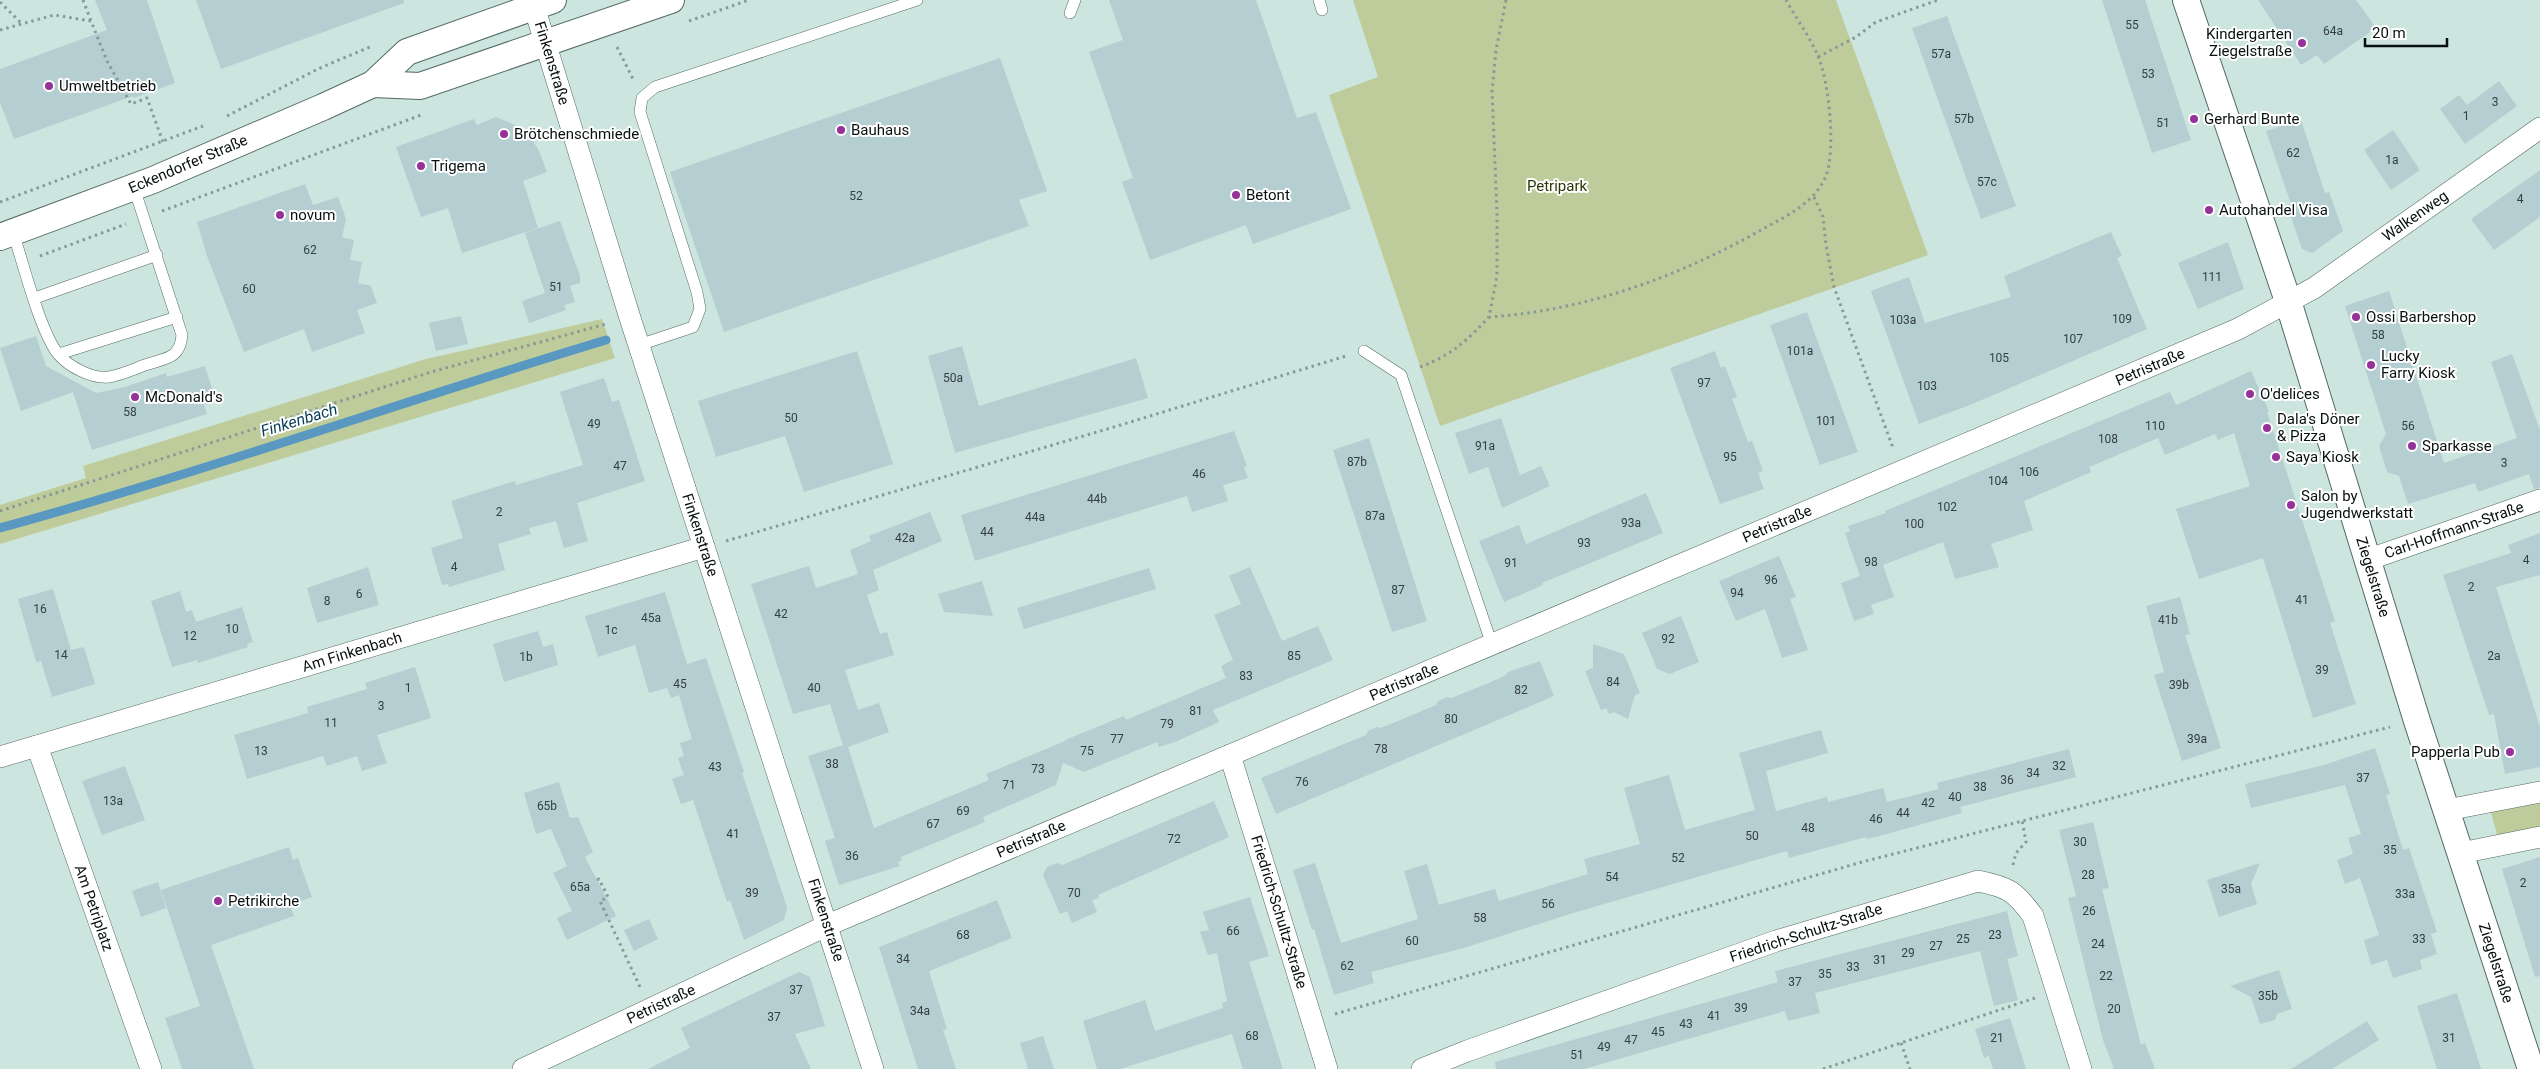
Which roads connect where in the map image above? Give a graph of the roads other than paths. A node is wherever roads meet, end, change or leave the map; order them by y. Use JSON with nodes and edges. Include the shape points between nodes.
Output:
{"nodes":[{"id":1,"x":671,"y":0,"type":"edge"},
{"id":2,"x":916,"y":0,"type":"edge"},
{"id":3,"x":1076,"y":0,"type":"edge"},
{"id":4,"x":2186,"y":0,"type":"edge"},
{"id":5,"x":540,"y":2,"type":"edge"},
{"id":6,"x":1070,"y":13,"type":"dead end"},
{"id":7,"x":546,"y":44,"type":"junction"},
{"id":8,"x":374,"y":84,"type":"junction"},
{"id":9,"x":2540,"y":128,"type":"edge"},
{"id":10,"x":134,"y":188,"type":"junction"},
{"id":11,"x":6,"y":235,"type":"edge"},
{"id":12,"x":157,"y":255,"type":"junction"},
{"id":13,"x":35,"y":298,"type":"junction"},
{"id":14,"x":2288,"y":301,"type":"junction"},
{"id":15,"x":177,"y":317,"type":"junction"},
{"id":16,"x":639,"y":345,"type":"junction"},
{"id":17,"x":1364,"y":350,"type":"road end"},
{"id":18,"x":59,"y":354,"type":"junction"},
{"id":19,"x":2540,"y":500,"type":"edge"},
{"id":20,"x":704,"y":547,"type":"junction"},
{"id":21,"x":2367,"y":560,"type":"junction"},
{"id":22,"x":1492,"y":645,"type":"junction"},
{"id":23,"x":37,"y":746,"type":"junction"},
{"id":24,"x":1230,"y":755,"type":"junction"},
{"id":25,"x":0,"y":758,"type":"edge"},
{"id":26,"x":2540,"y":792,"type":"edge"},
{"id":27,"x":2447,"y":810,"type":"junction"},
{"id":28,"x":2540,"y":837,"type":"edge"},
{"id":29,"x":2461,"y":853,"type":"junction"},
{"id":30,"x":828,"y":925,"type":"junction"},
{"id":31,"x":151,"y":1069,"type":"edge"},
{"id":32,"x":523,"y":1069,"type":"edge"},
{"id":33,"x":873,"y":1069,"type":"edge"},
{"id":34,"x":1328,"y":1069,"type":"edge"},
{"id":35,"x":1422,"y":1069,"type":"edge"},
{"id":36,"x":2081,"y":1069,"type":"edge"},
{"id":37,"x":2531,"y":1069,"type":"edge"}],
"edges":[{"from":1,"to":7,"type":"street","name":"Eckendorfer Straße","via":[[613,35]]},
{"from":2,"to":16,"type":"lane","via":[[655,87],[642,98],[640,112],[700,309],[693,327]]},
{"from":3,"to":6,"type":"lane"},
{"from":4,"to":14,"type":"street","name":"Ziegelstraße"},
{"from":5,"to":7,"type":"street","name":"Finkenstraße"},
{"from":5,"to":8,"type":"street","name":"Eckendorfer Straße","via":[[406,52]]},
{"from":7,"to":8,"type":"street","name":"Eckendorfer Straße","via":[[420,86]]},
{"from":7,"to":16,"type":"street","name":"Finkenstraße"},
{"from":8,"to":10,"type":"street","name":"Eckendorfer Straße"},
{"from":9,"to":14,"type":"street","name":"Walkenweg","via":[[2314,288]]},
{"from":10,"to":11,"type":"street","name":"Eckendorfer Straße"},
{"from":10,"to":12,"type":"lane"},
{"from":11,"to":13,"type":"lane","via":[[23,262]]},
{"from":12,"to":13,"type":"lane"},
{"from":12,"to":15,"type":"lane"},
{"from":13,"to":18,"type":"lane","via":[[47,335]]},
{"from":14,"to":21,"type":"street","name":"Ziegelstraße"},
{"from":14,"to":22,"type":"street","name":"Petristraße","via":[[2238,330]]},
{"from":15,"to":18,"type":"lane"},
{"from":15,"to":18,"type":"lane","via":[[182,334],[181,346],[174,356],[108,377],[88,374]]},
{"from":16,"to":20,"type":"street","name":"Finkenstraße"},
{"from":17,"to":22,"type":"lane","via":[[1401,375]]},
{"from":19,"to":21,"type":"street","name":"Carl-Hoffmann-Straße"},
{"from":20,"to":23,"type":"street","name":"Am Finkenbach"},
{"from":20,"to":30,"type":"street","name":"Finkenstraße"},
{"from":21,"to":27,"type":"street","name":"Ziegelstraße"},
{"from":22,"to":24,"type":"street","name":"Petristraße"},
{"from":23,"to":25,"type":"street","name":"Am Finkenbach"},
{"from":23,"to":31,"type":"street","name":"Am Petriplatz"},
{"from":24,"to":30,"type":"street","name":"Petristraße"},
{"from":24,"to":34,"type":"street","name":"Friedrich-Schultz-Straße"},
{"from":26,"to":27,"type":"street"},
{"from":27,"to":29,"type":"street","name":"Ziegelstraße"},
{"from":28,"to":29,"type":"street"},
{"from":29,"to":37,"type":"street","name":"Ziegelstraße"},
{"from":30,"to":32,"type":"street","name":"Petristraße"},
{"from":30,"to":33,"type":"street","name":"Finkenstraße"},
{"from":35,"to":36,"type":"street","name":"Friedrich-Schultz-Straße","via":[[1776,941],[1978,881],[1999,885],[2018,896],[2033,916]]}]}
